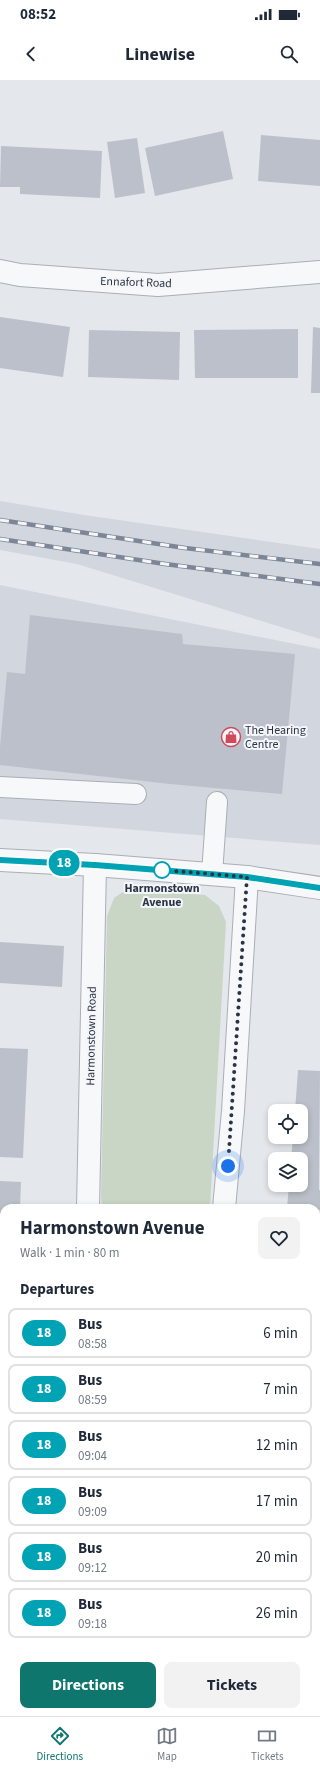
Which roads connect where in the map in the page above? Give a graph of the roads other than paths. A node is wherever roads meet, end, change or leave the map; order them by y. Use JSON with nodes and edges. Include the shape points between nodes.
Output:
{"nodes":[{"id":1,"x":0,"y":271,"type":"edge"},
{"id":2,"x":320,"y":272,"type":"edge"},
{"id":3,"x":0,"y":787,"type":"edge"},
{"id":4,"x":136,"y":794,"type":"dead end"},
{"id":5,"x":217,"y":802,"type":"dead end"},
{"id":6,"x":0,"y":860,"type":"edge"},
{"id":7,"x":95,"y":865,"type":"junction"},
{"id":8,"x":212,"y":874,"type":"junction"},
{"id":9,"x":247,"y":877,"type":"junction"},
{"id":10,"x":320,"y":888,"type":"edge"},
{"id":11,"x":88,"y":1204,"type":"edge"},
{"id":12,"x":224,"y":1204,"type":"edge"}],
"edges":[{"from":1,"to":2,"type":"street","name":"Ennafort Road","via":[[20,275],[158,285]]},
{"from":3,"to":4,"type":"lane"},
{"from":5,"to":8,"type":"lane"},
{"from":6,"to":7,"type":"street"},
{"from":7,"to":8,"type":"street"},
{"from":7,"to":11,"type":"street","name":"Harmonstown Road"},
{"from":8,"to":9,"type":"street"},
{"from":9,"to":10,"type":"street"},
{"from":9,"to":12,"type":"street","via":[[233,1110]]}]}
